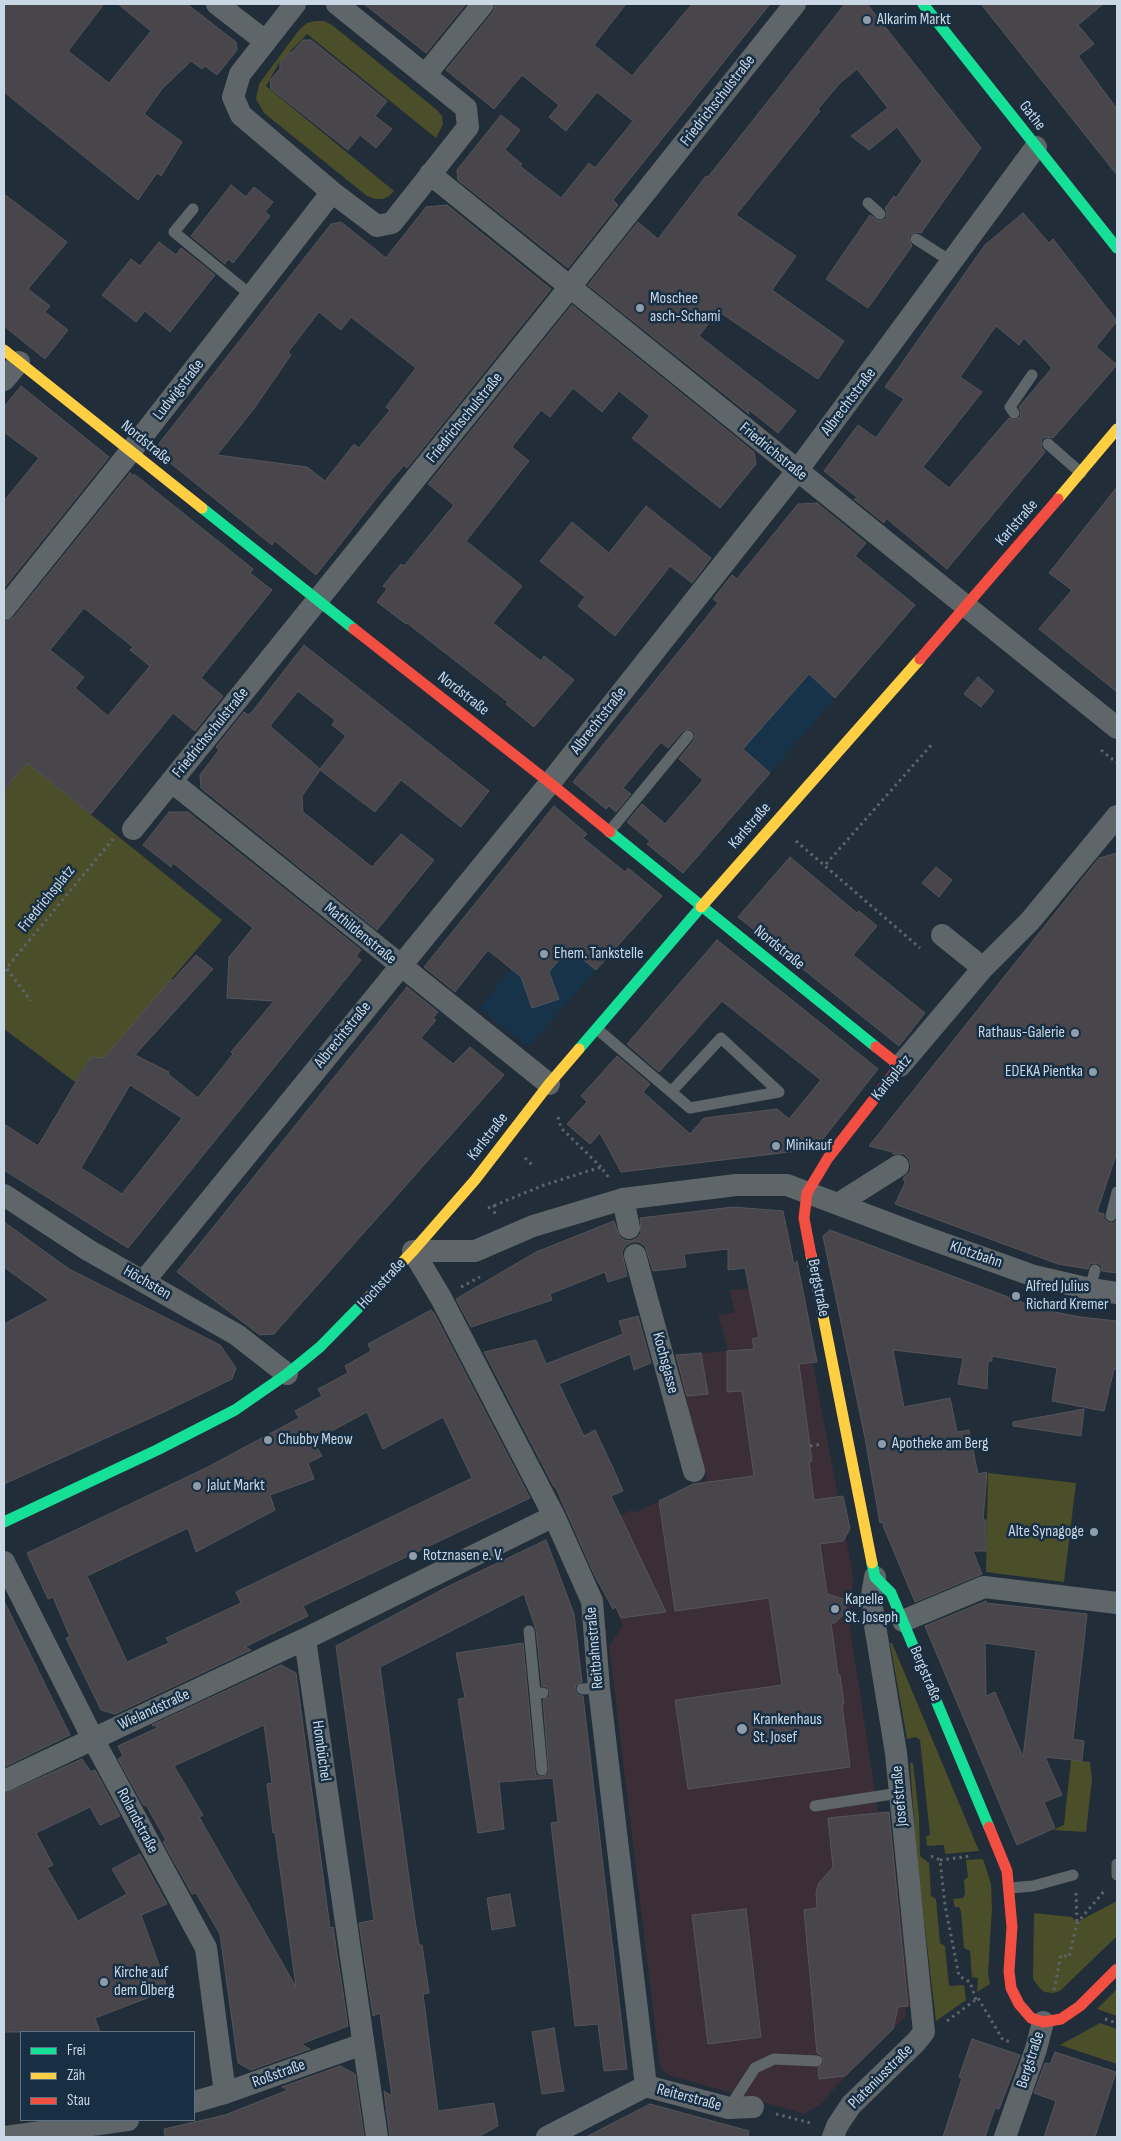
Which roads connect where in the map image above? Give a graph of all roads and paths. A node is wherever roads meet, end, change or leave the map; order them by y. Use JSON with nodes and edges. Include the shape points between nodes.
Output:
{"nodes":[{"id":1,"x":217,"y":4,"type":"edge"},
{"id":2,"x":295,"y":4,"type":"edge"},
{"id":3,"x":338,"y":4,"type":"edge"},
{"id":4,"x":484,"y":4,"type":"edge"},
{"id":5,"x":795,"y":4,"type":"edge"},
{"id":6,"x":923,"y":4,"type":"edge"},
{"id":7,"x":265,"y":41,"type":"junction"},
{"id":8,"x":426,"y":74,"type":"junction"},
{"id":9,"x":1036,"y":147,"type":"junction"},
{"id":10,"x":430,"y":174,"type":"junction"},
{"id":11,"x":332,"y":192,"type":"junction"},
{"id":12,"x":868,"y":203,"type":"dead end"},
{"id":13,"x":193,"y":209,"type":"dead end"},
{"id":14,"x":880,"y":214,"type":"dead end"},
{"id":15,"x":916,"y":239,"type":"dead end"},
{"id":16,"x":1117,"y":248,"type":"edge"},
{"id":17,"x":952,"y":262,"type":"junction"},
{"id":18,"x":569,"y":288,"type":"junction"},
{"id":19,"x":252,"y":296,"type":"junction"},
{"id":20,"x":11,"y":356,"type":"edge"},
{"id":21,"x":1032,"y":374,"type":"dead end"},
{"id":22,"x":4,"y":380,"type":"edge"},
{"id":23,"x":1014,"y":413,"type":"dead end"},
{"id":24,"x":1117,"y":429,"type":"edge"},
{"id":25,"x":1048,"y":444,"type":"dead end"},
{"id":26,"x":130,"y":452,"type":"junction"},
{"id":27,"x":797,"y":471,"type":"junction"},
{"id":28,"x":1081,"y":473,"type":"junction"},
{"id":29,"x":318,"y":601,"type":"junction"},
{"id":30,"x":967,"y":606,"type":"junction"},
{"id":31,"x":4,"y":609,"type":"edge"},
{"id":32,"x":1117,"y":728,"type":"edge"},
{"id":33,"x":688,"y":736,"type":"dead end"},
{"id":34,"x":933,"y":743,"type":"dead end"},
{"id":35,"x":172,"y":782,"type":"junction"},
{"id":36,"x":550,"y":783,"type":"junction"},
{"id":37,"x":774,"y":822,"type":"junction"},
{"id":38,"x":1111,"y":823,"type":"edge"},
{"id":39,"x":133,"y":829,"type":"dead end"},
{"id":40,"x":609,"y":832,"type":"junction"},
{"id":41,"x":109,"y":841,"type":"dead end"},
{"id":42,"x":1108,"y":855,"type":"dead end"},
{"id":43,"x":825,"y":865,"type":"junction"},
{"id":44,"x":700,"y":907,"type":"junction"},
{"id":45,"x":942,"y":934,"type":"dead end"},
{"id":46,"x":925,"y":953,"type":"dead end"},
{"id":47,"x":400,"y":965,"type":"junction"},
{"id":48,"x":983,"y":968,"type":"junction"},
{"id":49,"x":6,"y":970,"type":"edge"},
{"id":50,"x":32,"y":1001,"type":"dead end"},
{"id":51,"x":597,"y":1029,"type":"junction"},
{"id":52,"x":900,"y":1066,"type":"junction"},
{"id":53,"x":549,"y":1084,"type":"junction"},
{"id":54,"x":671,"y":1092,"type":"junction"},
{"id":55,"x":561,"y":1128,"type":"dead end"},
{"id":56,"x":898,"y":1166,"type":"dead end"},
{"id":57,"x":600,"y":1167,"type":"junction"},
{"id":58,"x":1117,"y":1192,"type":"edge"},
{"id":59,"x":807,"y":1193,"type":"junction"},
{"id":60,"x":4,"y":1195,"type":"edge"},
{"id":61,"x":623,"y":1199,"type":"junction"},
{"id":62,"x":838,"y":1204,"type":"junction"},
{"id":63,"x":486,"y":1209,"type":"dead end"},
{"id":64,"x":1110,"y":1216,"type":"dead end"},
{"id":65,"x":629,"y":1228,"type":"dead end"},
{"id":66,"x":413,"y":1251,"type":"junction"},
{"id":67,"x":635,"y":1255,"type":"dead end"},
{"id":68,"x":144,"y":1281,"type":"junction"},
{"id":69,"x":1117,"y":1293,"type":"edge"},
{"id":70,"x":287,"y":1374,"type":"junction"},
{"id":71,"x":694,"y":1471,"type":"dead end"},
{"id":72,"x":554,"y":1516,"type":"junction"},
{"id":73,"x":4,"y":1522,"type":"edge"},
{"id":74,"x":4,"y":1562,"type":"edge"},
{"id":75,"x":876,"y":1577,"type":"junction"},
{"id":76,"x":1117,"y":1603,"type":"edge"},
{"id":77,"x":903,"y":1621,"type":"junction"},
{"id":78,"x":529,"y":1630,"type":"dead end"},
{"id":79,"x":305,"y":1639,"type":"junction"},
{"id":80,"x":93,"y":1739,"type":"junction"},
{"id":81,"x":542,"y":1770,"type":"dead end"},
{"id":82,"x":4,"y":1781,"type":"edge"},
{"id":83,"x":899,"y":1793,"type":"junction"},
{"id":84,"x":815,"y":1806,"type":"dead end"},
{"id":85,"x":934,"y":1857,"type":"dead end"},
{"id":86,"x":967,"y":1857,"type":"dead end"},
{"id":87,"x":940,"y":1860,"type":"junction"},
{"id":88,"x":1117,"y":1864,"type":"edge"},
{"id":89,"x":1073,"y":1875,"type":"dead end"},
{"id":90,"x":1117,"y":1876,"type":"edge"},
{"id":91,"x":1010,"y":1888,"type":"junction"},
{"id":92,"x":1078,"y":1908,"type":"dead end"},
{"id":93,"x":1077,"y":1922,"type":"junction"},
{"id":94,"x":1117,"y":1969,"type":"edge"},
{"id":95,"x":976,"y":2000,"type":"junction"},
{"id":96,"x":932,"y":2020,"type":"junction"},
{"id":97,"x":1043,"y":2022,"type":"junction"},
{"id":98,"x":1003,"y":2040,"type":"dead end"},
{"id":99,"x":364,"y":2044,"type":"junction"},
{"id":100,"x":817,"y":2061,"type":"dead end"},
{"id":101,"x":646,"y":2086,"type":"junction"},
{"id":102,"x":225,"y":2093,"type":"junction"},
{"id":103,"x":195,"y":2102,"type":"edge"},
{"id":104,"x":753,"y":2107,"type":"joint"},
{"id":105,"x":729,"y":2108,"type":"junction"},
{"id":106,"x":121,"y":2121,"type":"edge"},
{"id":107,"x":814,"y":2124,"type":"dead end"},
{"id":108,"x":5,"y":2137,"type":"edge"},
{"id":109,"x":377,"y":2137,"type":"edge"},
{"id":110,"x":547,"y":2137,"type":"edge"},
{"id":111,"x":833,"y":2137,"type":"edge"},
{"id":112,"x":1005,"y":2137,"type":"edge"}],
"edges":[{"from":1,"to":7,"type":"street"},
{"from":2,"to":7,"type":"street"},
{"from":3,"to":8,"type":"street"},
{"from":4,"to":8,"type":"street"},
{"from":5,"to":18,"type":"street","name":"Friedrichschulstraße"},
{"from":6,"to":9,"type":"street","name":"Gathe"},
{"from":7,"to":11,"type":"street","via":[[240,74],[234,96],[241,115]]},
{"from":8,"to":10,"type":"street","via":[[466,108],[468,127]]},
{"from":9,"to":16,"type":"street","name":"Gathe"},
{"from":9,"to":17,"type":"street","name":"Albrechtstraße"},
{"from":10,"to":11,"type":"street","via":[[392,223],[377,226]]},
{"from":10,"to":18,"type":"street","name":"Friedrichstraße"},
{"from":11,"to":19,"type":"street","name":"Ludwigstraße"},
{"from":12,"to":14,"type":"lane"},
{"from":13,"to":19,"type":"lane","via":[[174,232]]},
{"from":15,"to":17,"type":"lane"},
{"from":17,"to":27,"type":"street","name":"Albrechtstraße"},
{"from":18,"to":27,"type":"street","name":"Friedrichstraße"},
{"from":18,"to":29,"type":"street","name":"Friedrichschulstraße"},
{"from":19,"to":26,"type":"street","name":"Ludwigstraße"},
{"from":20,"to":22,"type":"street"},
{"from":20,"to":26,"type":"street","name":"Nordstraße"},
{"from":21,"to":23,"type":"lane","via":[[1010,407]]},
{"from":24,"to":28,"type":"street","name":"Karlstraße"},
{"from":25,"to":28,"type":"lane"},
{"from":26,"to":29,"type":"street","name":"Nordstraße"},
{"from":26,"to":31,"type":"street","name":"Ludwigstraße"},
{"from":27,"to":30,"type":"street","name":"Friedrichstraße"},
{"from":27,"to":36,"type":"street","name":"Albrechtstraße"},
{"from":28,"to":30,"type":"street","name":"Karlstraße"},
{"from":29,"to":35,"type":"street","name":"Friedrichschulstraße"},
{"from":29,"to":36,"type":"street","name":"Nordstraße"},
{"from":30,"to":32,"type":"street","name":"Friedrichstraße"},
{"from":30,"to":37,"type":"street","name":"Karlstraße"},
{"from":33,"to":40,"type":"lane"},
{"from":34,"to":43,"type":"path"},
{"from":35,"to":39,"type":"street","name":"Friedrichschulstraße"},
{"from":35,"to":47,"type":"street","name":"Mathildenstraße"},
{"from":36,"to":40,"type":"street","name":"Nordstraße"},
{"from":36,"to":47,"type":"street","name":"Albrechtstraße"},
{"from":37,"to":43,"type":"path"},
{"from":37,"to":44,"type":"street","name":"Karlstraße"},
{"from":38,"to":42,"type":"street","name":"Karlsplatz"},
{"from":38,"to":48,"type":"street","name":"Karlsplatz","via":[[1030,921]]},
{"from":40,"to":44,"type":"street","name":"Nordstraße"},
{"from":41,"to":49,"type":"path","name":"Friedrichsplatz"},
{"from":43,"to":46,"type":"path"},
{"from":44,"to":51,"type":"street","name":"Karlstraße"},
{"from":44,"to":52,"type":"street","name":"Nordstraße"},
{"from":45,"to":48,"type":"street"},
{"from":47,"to":53,"type":"street","name":"Mathildenstraße"},
{"from":47,"to":68,"type":"street","name":"Albrechtstraße"},
{"from":48,"to":52,"type":"street","name":"Karlsplatz"},
{"from":49,"to":50,"type":"path"},
{"from":51,"to":53,"type":"street","name":"Karlstraße"},
{"from":51,"to":54,"type":"lane"},
{"from":52,"to":59,"type":"street","name":"Karlsplatz","via":[[828,1158]]},
{"from":53,"to":66,"type":"street","name":"Karlstraße","via":[[475,1180]]},
{"from":54,"to":54,"type":"lane","via":[[690,1108],[779,1092],[721,1038]]},
{"from":55,"to":57,"type":"path"},
{"from":56,"to":62,"type":"street"},
{"from":57,"to":61,"type":"path"},
{"from":57,"to":63,"type":"path"},
{"from":58,"to":64,"type":"lane"},
{"from":59,"to":61,"type":"street","name":"Hochstraße","via":[[787,1185],[736,1185]]},
{"from":59,"to":62,"type":"street","name":"Klotzbahn"},
{"from":59,"to":75,"type":"street","name":"Bergstraße","via":[[804,1218]]},
{"from":60,"to":68,"type":"street","name":"Höchsten","via":[[88,1250]]},
{"from":61,"to":65,"type":"street"},
{"from":61,"to":66,"type":"street","name":"Hochstraße","via":[[533,1226],[475,1251]]},
{"from":62,"to":69,"type":"street","name":"Klotzbahn","via":[[1034,1276],[1093,1279]]},
{"from":66,"to":70,"type":"street","name":"Hochstraße","via":[[320,1347]]},
{"from":66,"to":72,"type":"street","name":"Reitbahnstraße","via":[[441,1298]]},
{"from":67,"to":71,"type":"street","name":"Kochsgasse"},
{"from":68,"to":70,"type":"street","name":"Höchsten","via":[[237,1335]]},
{"from":70,"to":73,"type":"street","name":"Hochstraße","via":[[235,1410]]},
{"from":72,"to":79,"type":"street"},
{"from":72,"to":101,"type":"street","name":"Reitbahnstraße","via":[[592,1601],[590,1689]]},
{"from":74,"to":80,"type":"street","name":"Rolandstraße"},
{"from":75,"to":77,"type":"street","name":"Bergstraße","via":[[891,1593]]},
{"from":75,"to":83,"type":"street","name":"Josefstraße","via":[[872,1601],[896,1753]]},
{"from":76,"to":77,"type":"street","via":[[984,1587]]},
{"from":77,"to":91,"type":"street","name":"Bergstraße","via":[[1007,1871]]},
{"from":78,"to":81,"type":"lane","via":[[539,1693]]},
{"from":79,"to":80,"type":"street","name":"Wielandstraße"},
{"from":79,"to":99,"type":"street","name":"Hombüchel"},
{"from":80,"to":82,"type":"street","name":"Wielandstraße"},
{"from":80,"to":102,"type":"street","name":"Rolandstraße","via":[[206,1948]]},
{"from":83,"to":84,"type":"lane"},
{"from":83,"to":96,"type":"street","name":"Josefstraße"},
{"from":85,"to":87,"type":"path"},
{"from":86,"to":87,"type":"path"},
{"from":87,"to":95,"type":"path","via":[[959,1976],[970,1982]]},
{"from":88,"to":90,"type":"lane"},
{"from":89,"to":91,"type":"lane","via":[[1033,1886]]},
{"from":90,"to":93,"type":"path"},
{"from":91,"to":97,"type":"street","name":"Bergstraße","via":[[1011,1988],[1031,2018]]},
{"from":92,"to":93,"type":"path"},
{"from":93,"to":97,"type":"path","via":[[1069,1958],[1061,1956]]},
{"from":94,"to":97,"type":"street","via":[[1080,2006],[1061,2019]]},
{"from":95,"to":96,"type":"path"},
{"from":95,"to":98,"type":"path","via":[[978,1998]]},
{"from":96,"to":111,"type":"street","name":"Plateniusstraße","via":[[916,2042],[851,2105]]},
{"from":97,"to":112,"type":"street","name":"Bergstraße"},
{"from":99,"to":102,"type":"street","name":"Roßstraße"},
{"from":99,"to":109,"type":"street","name":"Hombüchel"},
{"from":100,"to":105,"type":"lane","via":[[774,2059],[755,2068]]},
{"from":101,"to":105,"type":"street","name":"Reiterstraße"},
{"from":101,"to":110,"type":"street","name":"Reiterstraße"},
{"from":102,"to":103,"type":"street","name":"Roßstraße"},
{"from":104,"to":105,"type":"street","name":"Reiterstraße"},
{"from":104,"to":107,"type":"path"},
{"from":106,"to":108,"type":"street"}]}
